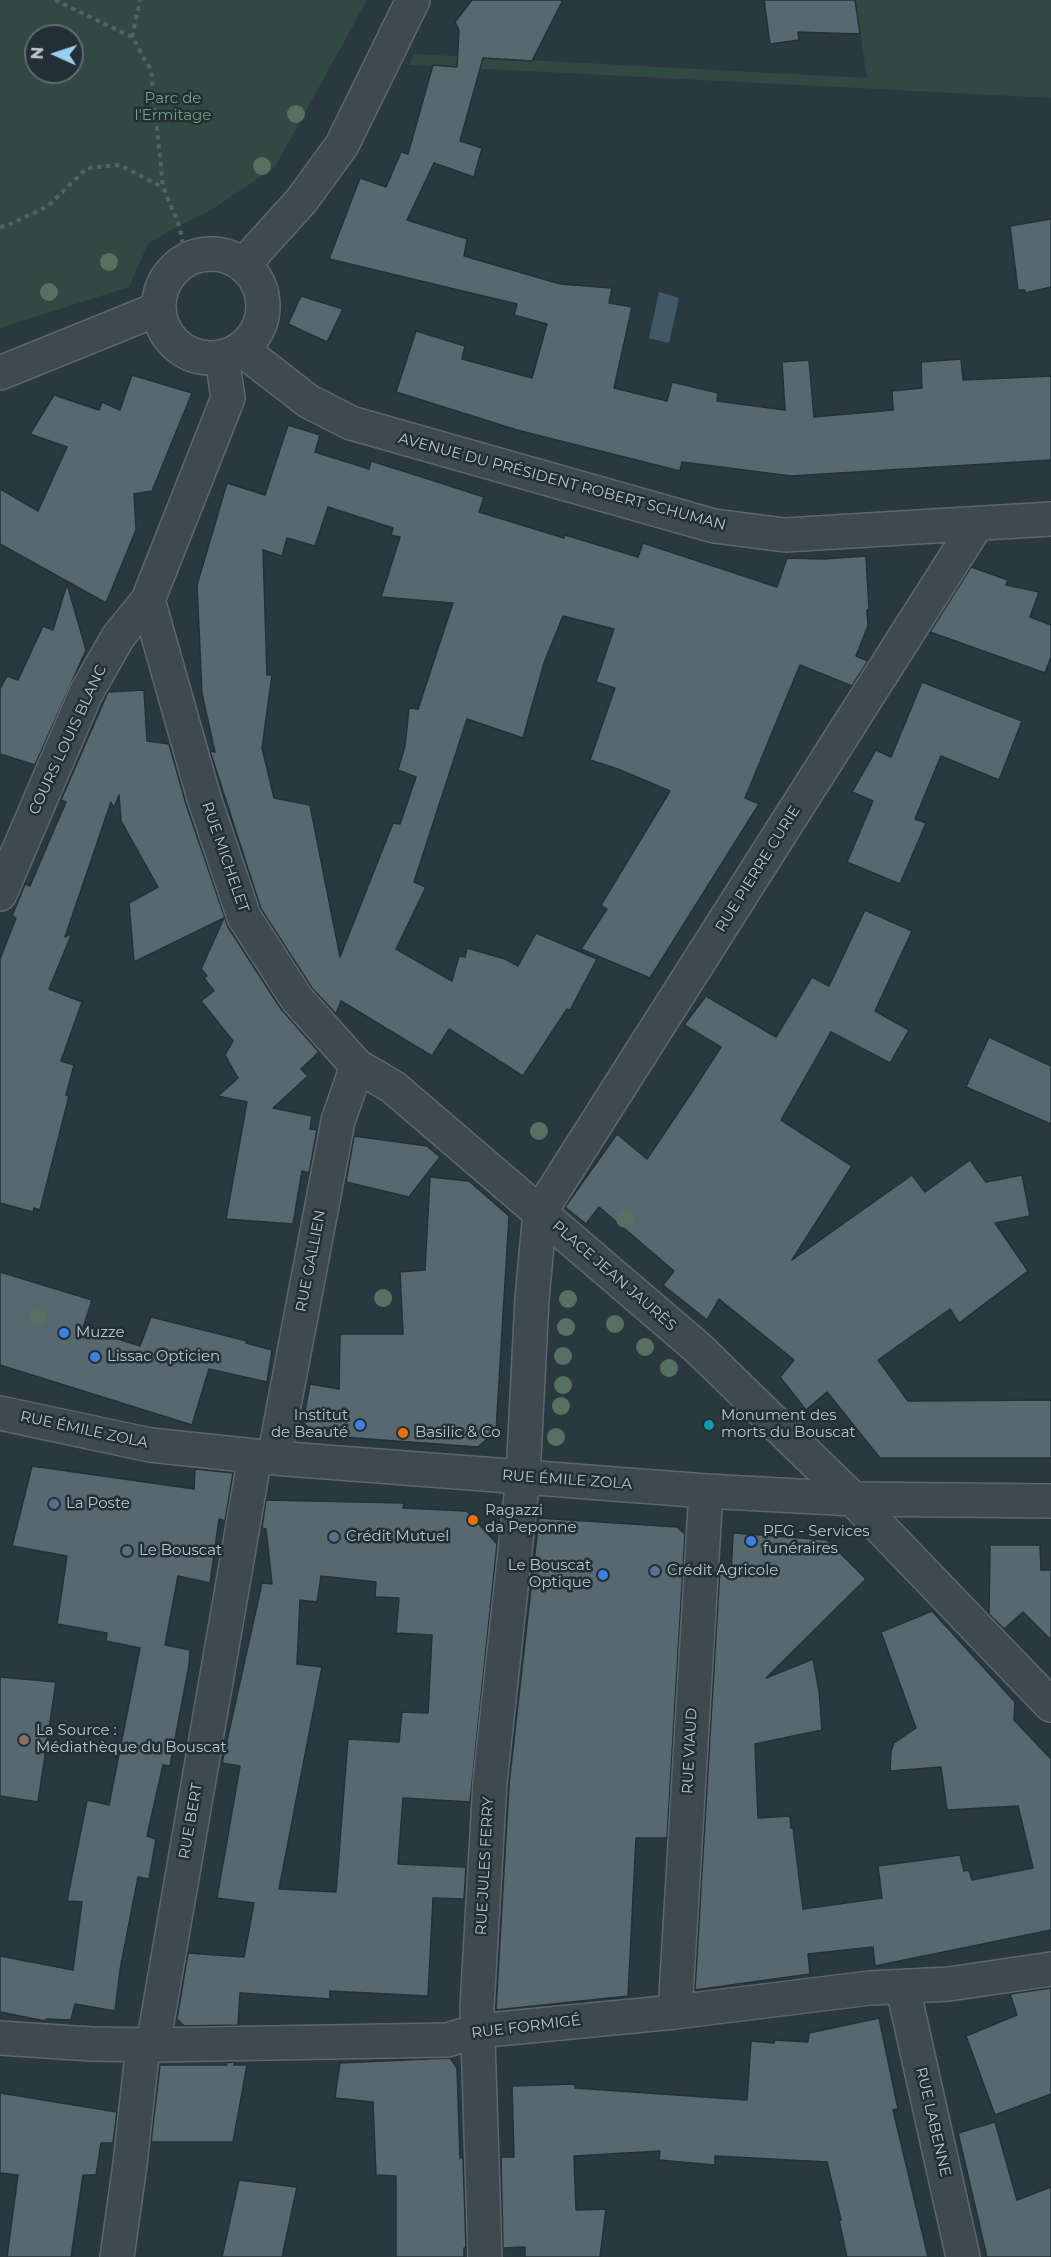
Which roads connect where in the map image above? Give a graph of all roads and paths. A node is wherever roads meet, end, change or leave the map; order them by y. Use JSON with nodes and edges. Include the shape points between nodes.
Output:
{"nodes":[{"id":1,"x":56,"y":0,"type":"edge"},
{"id":2,"x":140,"y":0,"type":"edge"},
{"id":3,"x":413,"y":0,"type":"edge"},
{"id":4,"x":132,"y":38,"type":"junction"},
{"id":5,"x":163,"y":187,"type":"junction"},
{"id":6,"x":0,"y":227,"type":"edge"},
{"id":7,"x":186,"y":259,"type":"junction"},
{"id":8,"x":244,"y":264,"type":"junction"},
{"id":9,"x":158,"y":309,"type":"junction"},
{"id":10,"x":232,"y":354,"type":"junction"},
{"id":11,"x":0,"y":373,"type":"edge"},
{"id":12,"x":1051,"y":519,"type":"edge"},
{"id":13,"x":976,"y":525,"type":"junction"},
{"id":14,"x":148,"y":600,"type":"junction"},
{"id":15,"x":0,"y":894,"type":"edge"},
{"id":16,"x":357,"y":1066,"type":"junction"},
{"id":17,"x":540,"y":1212,"type":"junction"},
{"id":18,"x":0,"y":1413,"type":"edge"},
{"id":19,"x":264,"y":1457,"type":"junction"},
{"id":20,"x":523,"y":1477,"type":"junction"},
{"id":21,"x":706,"y":1491,"type":"junction"},
{"id":22,"x":853,"y":1499,"type":"junction"},
{"id":23,"x":1051,"y":1501,"type":"edge"},
{"id":24,"x":1051,"y":1705,"type":"edge"},
{"id":25,"x":1051,"y":1969,"type":"edge"},
{"id":26,"x":906,"y":1986,"type":"junction"},
{"id":27,"x":675,"y":2012,"type":"junction"},
{"id":28,"x":477,"y":2031,"type":"junction"},
{"id":29,"x":0,"y":2038,"type":"edge"},
{"id":30,"x":148,"y":2045,"type":"junction"},
{"id":31,"x":117,"y":2257,"type":"edge"},
{"id":32,"x":484,"y":2257,"type":"edge"},
{"id":33,"x":963,"y":2257,"type":"edge"}],
"edges":[{"from":1,"to":4,"type":"path"},
{"from":2,"to":4,"type":"path"},
{"from":3,"to":8,"type":"street","via":[[342,145],[302,200]]},
{"from":4,"to":5,"type":"path","via":[[151,70]]},
{"from":5,"to":6,"type":"path","via":[[120,165],[87,168],[48,206]]},
{"from":5,"to":7,"type":"path","via":[[179,225]]},
{"from":7,"to":8,"type":"street","via":[[216,253]]},
{"from":7,"to":9,"type":"street","via":[[165,280]]},
{"from":8,"to":10,"type":"street","via":[[262,291],[264,307],[253,338]]},
{"from":9,"to":10,"type":"street","via":[[163,327],[186,353],[204,358]]},
{"from":9,"to":11,"type":"street"},
{"from":10,"to":13,"type":"street","name":"AVENUE DU PRÉSIDENT ROBERT SCHUMAN","via":[[351,423],[714,526],[785,535]]},
{"from":10,"to":14,"type":"street","name":"COURS LOUIS BLANC","via":[[228,398]]},
{"from":12,"to":13,"type":"street","name":"AVENUE DU PRÉSIDENT ROBERT SCHUMAN"},
{"from":13,"to":17,"type":"street","name":"RUE PIERRE CURIE"},
{"from":14,"to":15,"type":"street","name":"COURS LOUIS BLANC","via":[[118,637],[86,693]]},
{"from":14,"to":16,"type":"street","name":"RUE MICHELET","via":[[204,798],[244,916],[297,999]]},
{"from":16,"to":17,"type":"street","name":"RUE MICHELET","via":[[393,1087]]},
{"from":16,"to":19,"type":"street","name":"RUE GALLIEN","via":[[338,1121]]},
{"from":17,"to":20,"type":"street","name":"PLACE JEAN JAURÈS"},
{"from":17,"to":22,"type":"street","name":"PLACE JEAN JAURÈS","via":[[698,1348]]},
{"from":18,"to":19,"type":"street","name":"RUE ÉMILE ZOLA","via":[[150,1445]]},
{"from":19,"to":20,"type":"street","name":"RUE ÉMILE ZOLA"},
{"from":19,"to":30,"type":"street","name":"RUE BERT"},
{"from":20,"to":21,"type":"street","name":"RUE ÉMILE ZOLA"},
{"from":20,"to":28,"type":"street","name":"RUE JULES FERRY","via":[[490,1782]]},
{"from":21,"to":22,"type":"street","name":"RUE ÉMILE ZOLA"},
{"from":21,"to":27,"type":"street","name":"RUE VIAUD"},
{"from":22,"to":23,"type":"street","name":"RUE ÉMILE ZOLA"},
{"from":22,"to":24,"type":"street"},
{"from":25,"to":26,"type":"street","name":"RUE FORMIGÉ","via":[[949,1984]]},
{"from":26,"to":27,"type":"street","name":"RUE FORMIGÉ"},
{"from":26,"to":33,"type":"street","name":"RUE LABENNE","via":[[906,2002]]},
{"from":27,"to":28,"type":"street","name":"RUE FORMIGÉ"},
{"from":28,"to":30,"type":"street","name":"RUE FORMIGÉ","via":[[447,2040]]},
{"from":28,"to":32,"type":"street","name":"RUE JULES FERRY"},
{"from":29,"to":30,"type":"street","name":"RUE FORMIGÉ"},
{"from":30,"to":31,"type":"street","name":"RUE BERT"}]}
